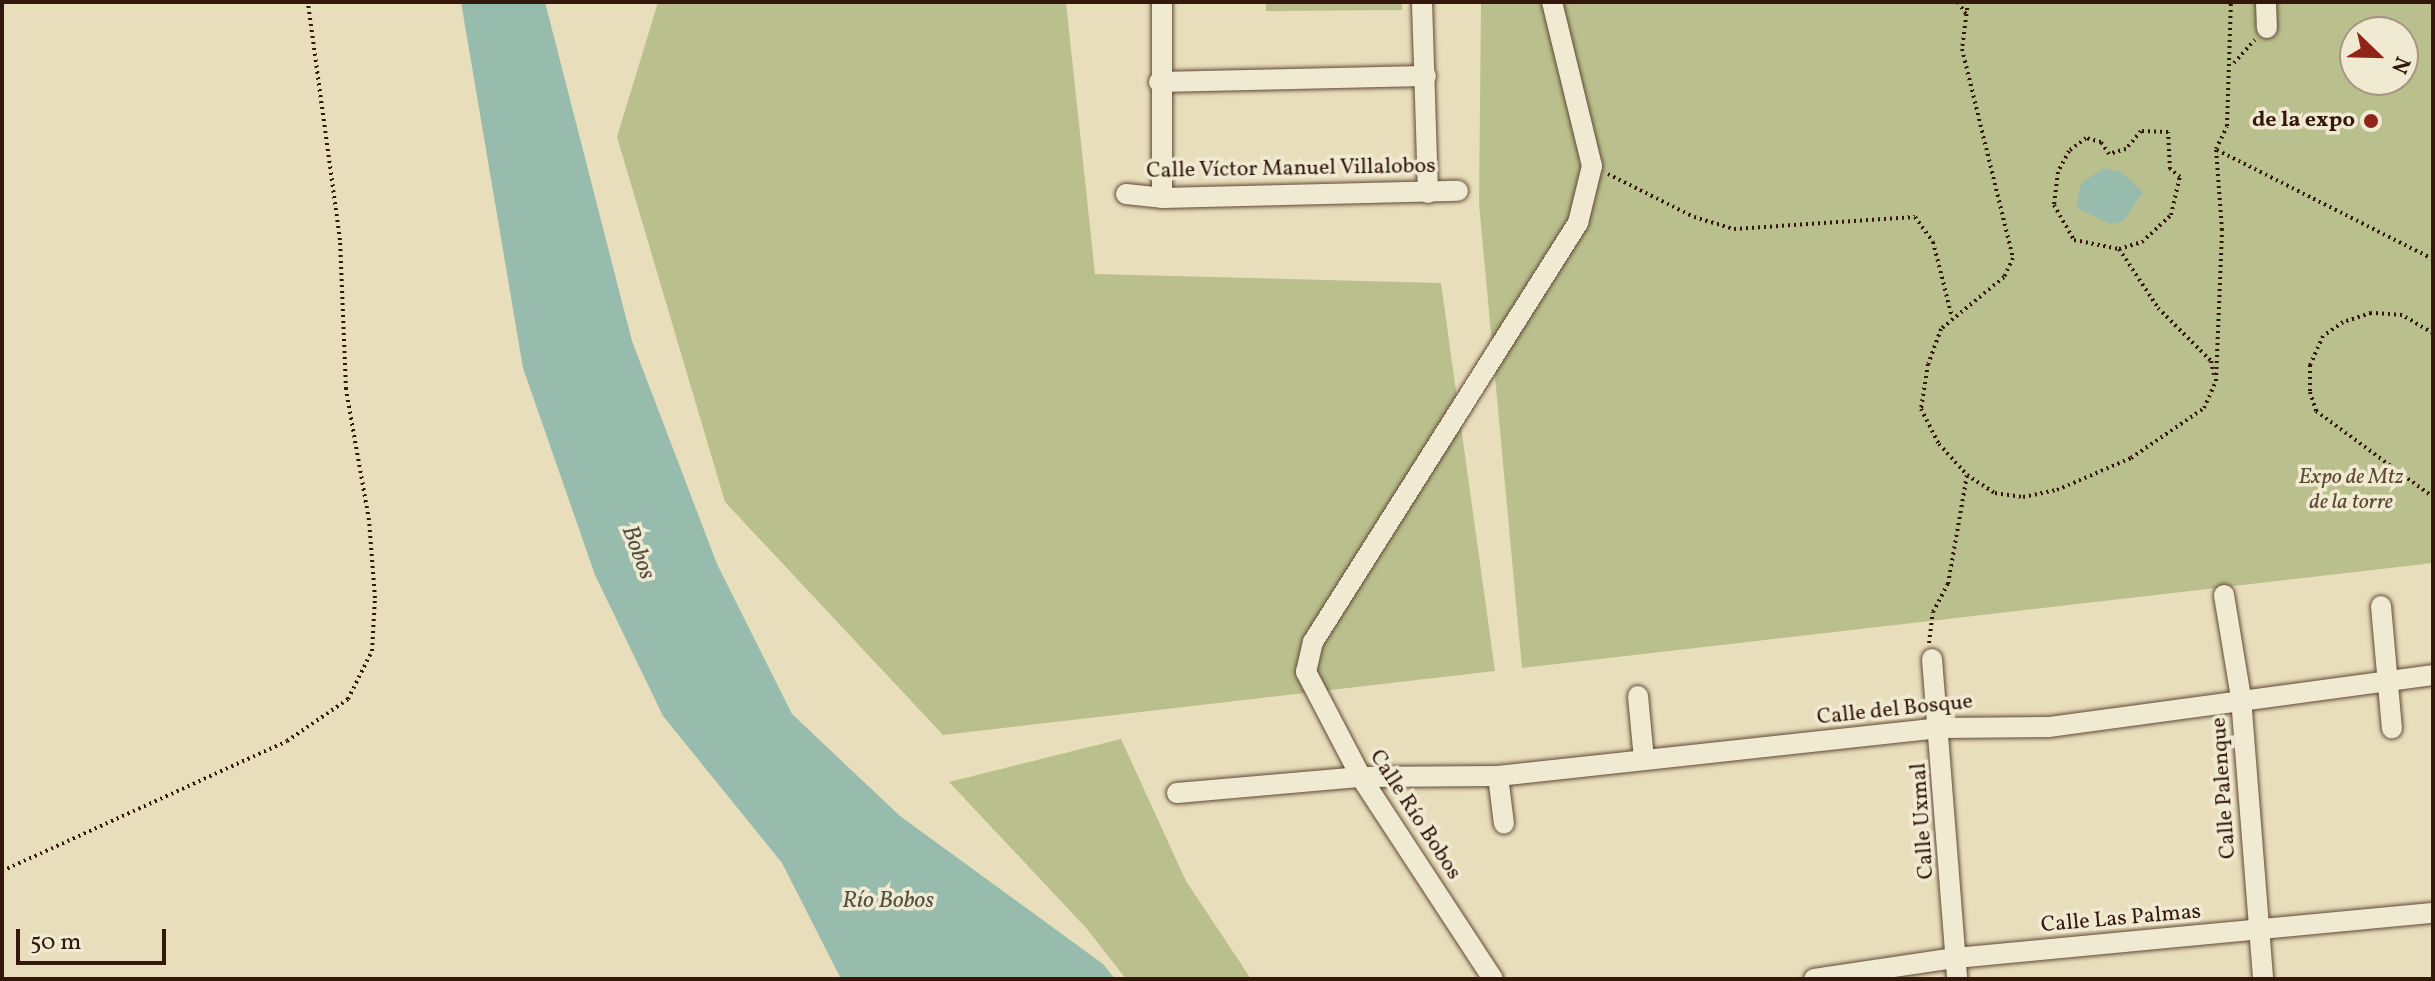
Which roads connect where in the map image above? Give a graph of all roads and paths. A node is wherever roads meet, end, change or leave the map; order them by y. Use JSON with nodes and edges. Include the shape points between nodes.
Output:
{"nodes":[{"id":1,"x":308,"y":2,"type":"edge"},
{"id":2,"x":1162,"y":2,"type":"edge"},
{"id":3,"x":1422,"y":2,"type":"edge"},
{"id":4,"x":1552,"y":2,"type":"edge"},
{"id":5,"x":1958,"y":2,"type":"edge"},
{"id":6,"x":1968,"y":2,"type":"edge"},
{"id":7,"x":2231,"y":2,"type":"edge"},
{"id":8,"x":2266,"y":2,"type":"edge"},
{"id":9,"x":1967,"y":16,"type":"junction"},
{"id":10,"x":2267,"y":28,"type":"joint"},
{"id":11,"x":2232,"y":65,"type":"junction"},
{"id":12,"x":1426,"y":76,"type":"junction"},
{"id":13,"x":1159,"y":82,"type":"junction"},
{"id":14,"x":2216,"y":149,"type":"junction"},
{"id":15,"x":1592,"y":166,"type":"junction"},
{"id":16,"x":1458,"y":191,"type":"dead end"},
{"id":17,"x":1428,"y":193,"type":"junction"},
{"id":18,"x":1126,"y":194,"type":"dead end"},
{"id":19,"x":1162,"y":198,"type":"junction"},
{"id":20,"x":2119,"y":249,"type":"junction"},
{"id":21,"x":2433,"y":259,"type":"edge"},
{"id":22,"x":1952,"y":319,"type":"junction"},
{"id":23,"x":2433,"y":333,"type":"edge"},
{"id":24,"x":2216,"y":381,"type":"junction"},
{"id":25,"x":1967,"y":475,"type":"junction"},
{"id":26,"x":2433,"y":497,"type":"edge"},
{"id":27,"x":2224,"y":595,"type":"dead end"},
{"id":28,"x":2381,"y":606,"type":"dead end"},
{"id":29,"x":1932,"y":659,"type":"joint"},
{"id":30,"x":2433,"y":675,"type":"edge"},
{"id":31,"x":2387,"y":680,"type":"junction"},
{"id":32,"x":1638,"y":696,"type":"dead end"},
{"id":33,"x":2241,"y":698,"type":"junction"},
{"id":34,"x":1941,"y":728,"type":"junction"},
{"id":35,"x":2392,"y":729,"type":"dead end"},
{"id":36,"x":1644,"y":760,"type":"junction"},
{"id":37,"x":1498,"y":776,"type":"junction"},
{"id":38,"x":1361,"y":777,"type":"junction"},
{"id":39,"x":1177,"y":793,"type":"dead end"},
{"id":40,"x":1504,"y":824,"type":"dead end"},
{"id":41,"x":2,"y":871,"type":"edge"},
{"id":42,"x":2433,"y":913,"type":"edge"},
{"id":43,"x":2259,"y":932,"type":"junction"},
{"id":44,"x":1956,"y":969,"type":"edge"},
{"id":45,"x":1493,"y":979,"type":"edge"},
{"id":46,"x":1814,"y":979,"type":"edge"},
{"id":47,"x":2263,"y":979,"type":"edge"}],
"edges":[{"from":1,"to":41,"type":"path","via":[[340,240],[346,389],[369,520],[375,598],[372,651],[348,699],[287,741]]},
{"from":2,"to":13,"type":"street"},
{"from":3,"to":12,"type":"street"},
{"from":4,"to":15,"type":"street"},
{"from":5,"to":9,"type":"path"},
{"from":6,"to":9,"type":"path"},
{"from":7,"to":11,"type":"path"},
{"from":8,"to":10,"type":"street"},
{"from":9,"to":22,"type":"path","via":[[1962,49],[2013,258],[2004,277]]},
{"from":10,"to":11,"type":"path"},
{"from":11,"to":14,"type":"path","via":[[2227,126]]},
{"from":12,"to":13,"type":"street"},
{"from":12,"to":17,"type":"street"},
{"from":13,"to":19,"type":"street"},
{"from":14,"to":21,"type":"path"},
{"from":14,"to":24,"type":"path","via":[[2222,230]]},
{"from":15,"to":22,"type":"path","via":[[1694,217],[1734,229],[1915,217],[1933,242]]},
{"from":15,"to":38,"type":"street","name":"Calle Río Bobos","via":[[1578,223],[1313,642],[1306,672]]},
{"from":16,"to":17,"type":"street","name":"Calle Víctor Manuel Villalobos"},
{"from":17,"to":19,"type":"street","name":"Calle Víctor Manuel Villalobos"},
{"from":18,"to":19,"type":"street","name":"Calle Víctor Manuel Villalobos"},
{"from":20,"to":20,"type":"path","via":[[2074,240],[2061,226],[2054,205],[2058,172],[2069,151],[2086,138],[2101,142],[2109,154],[2126,149],[2141,131],[2168,132],[2170,169],[2180,177],[2171,215],[2142,242]]},
{"from":20,"to":24,"type":"path","via":[[2158,308],[2211,361]]},
{"from":22,"to":25,"type":"path","via":[[1941,329],[1928,364],[1921,409],[1939,444]]},
{"from":23,"to":26,"type":"path","via":[[2402,315],[2371,313],[2343,322],[2323,336],[2310,365],[2310,392],[2316,411]]},
{"from":24,"to":25,"type":"path","via":[[2204,408],[2131,458],[2057,490],[2023,497],[1995,493]]},
{"from":25,"to":29,"type":"path","via":[[1948,584],[1928,635]]},
{"from":27,"to":33,"type":"street","name":"Calle Palenque"},
{"from":28,"to":31,"type":"street"},
{"from":29,"to":34,"type":"street","name":"Calle Uxmal"},
{"from":30,"to":31,"type":"street","name":"Calle del Bosque"},
{"from":31,"to":33,"type":"street","name":"Calle del Bosque"},
{"from":31,"to":35,"type":"street"},
{"from":32,"to":36,"type":"street"},
{"from":33,"to":34,"type":"street","name":"Calle del Bosque","via":[[2049,727]]},
{"from":33,"to":43,"type":"street","name":"Calle Palenque"},
{"from":34,"to":36,"type":"street","name":"Calle del Bosque"},
{"from":34,"to":44,"type":"street","name":"Calle Uxmal"},
{"from":36,"to":37,"type":"street","name":"Calle del Bosque"},
{"from":37,"to":38,"type":"street","name":"Calle del Bosque"},
{"from":37,"to":40,"type":"street"},
{"from":38,"to":39,"type":"street","name":"Calle del Bosque"},
{"from":38,"to":45,"type":"street","name":"Calle Río Bobos"},
{"from":42,"to":43,"type":"street","name":"Calle Las Palmas"},
{"from":43,"to":44,"type":"street","name":"Calle Las Palmas"},
{"from":43,"to":47,"type":"street","name":"Calle Palenque"},
{"from":44,"to":46,"type":"street","name":"Calle Las Palmas"}]}
